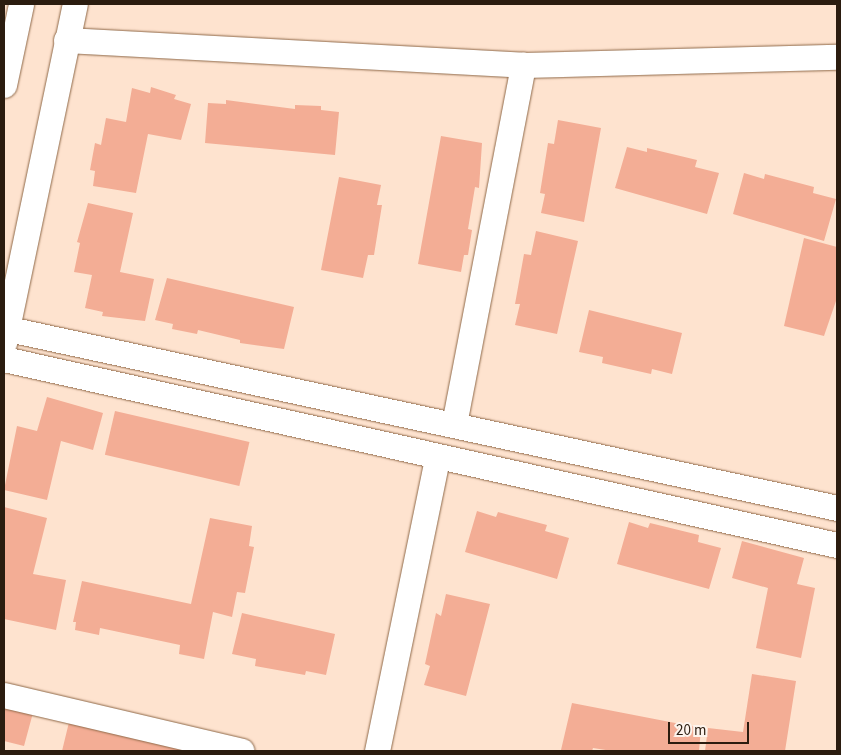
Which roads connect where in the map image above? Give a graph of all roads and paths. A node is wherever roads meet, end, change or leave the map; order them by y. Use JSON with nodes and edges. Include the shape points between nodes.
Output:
{"nodes":[{"id":1,"x":75,"y":4,"type":"edge"},
{"id":2,"x":13,"y":18,"type":"edge"},
{"id":3,"x":66,"y":40,"type":"junction"},
{"id":4,"x":837,"y":57,"type":"edge"},
{"id":5,"x":523,"y":64,"type":"junction"},
{"id":6,"x":4,"y":85,"type":"edge"},
{"id":7,"x":4,"y":333,"type":"edge"},
{"id":8,"x":4,"y":359,"type":"edge"},
{"id":9,"x":454,"y":424,"type":"junction"},
{"id":10,"x":437,"y":458,"type":"junction"},
{"id":11,"x":837,"y":508,"type":"edge"},
{"id":12,"x":837,"y":545,"type":"edge"},
{"id":13,"x":4,"y":695,"type":"edge"},
{"id":14,"x":242,"y":751,"type":"edge"},
{"id":15,"x":377,"y":751,"type":"edge"}],
"edges":[{"from":1,"to":3,"type":"street"},
{"from":2,"to":6,"type":"street"},
{"from":3,"to":5,"type":"street"},
{"from":3,"to":7,"type":"street"},
{"from":4,"to":5,"type":"street"},
{"from":5,"to":9,"type":"street"},
{"from":7,"to":9,"type":"street"},
{"from":8,"to":10,"type":"street","via":[[240,410]]},
{"from":9,"to":11,"type":"street"},
{"from":10,"to":12,"type":"street","via":[[610,493]]},
{"from":10,"to":15,"type":"street"},
{"from":13,"to":14,"type":"street"}]}
